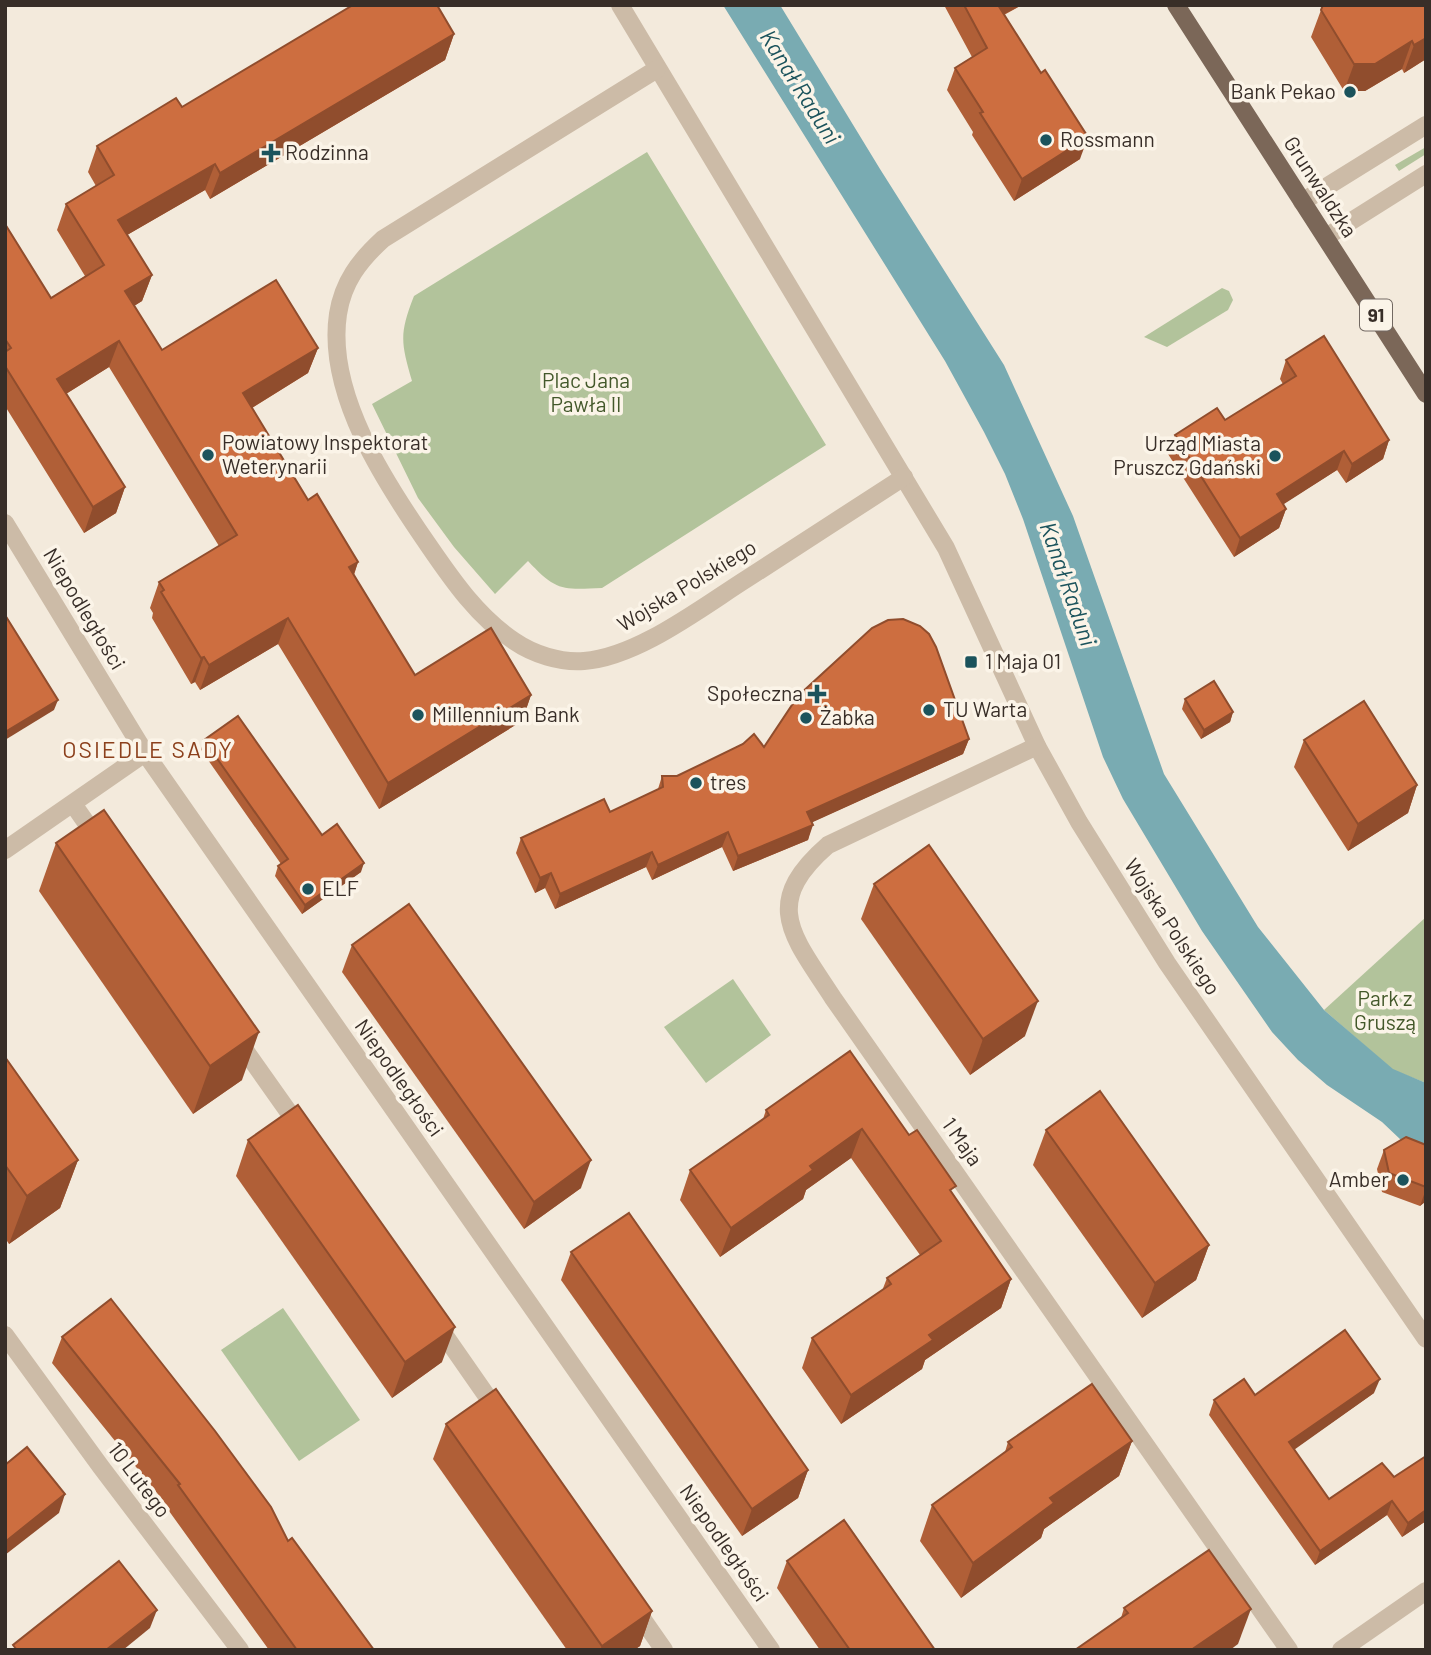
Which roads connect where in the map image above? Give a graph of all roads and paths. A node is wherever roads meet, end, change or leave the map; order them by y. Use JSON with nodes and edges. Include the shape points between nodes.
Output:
{"nodes":[{"id":1,"x":620,"y":5,"type":"edge"},
{"id":2,"x":1175,"y":5,"type":"edge"},
{"id":3,"x":657,"y":69,"type":"junction"},
{"id":4,"x":1426,"y":125,"type":"edge"},
{"id":5,"x":1426,"y":174,"type":"edge"},
{"id":6,"x":1302,"y":202,"type":"junction"},
{"id":7,"x":1326,"y":237,"type":"junction"},
{"id":8,"x":1426,"y":394,"type":"edge"},
{"id":9,"x":904,"y":477,"type":"junction"},
{"id":10,"x":5,"y":523,"type":"edge"},
{"id":11,"x":1037,"y":746,"type":"junction"},
{"id":12,"x":145,"y":752,"type":"junction"},
{"id":13,"x":73,"y":804,"type":"junction"},
{"id":14,"x":5,"y":850,"type":"edge"},
{"id":15,"x":106,"y":851,"type":"edge"},
{"id":16,"x":231,"y":1030,"type":"edge"},
{"id":17,"x":310,"y":1143,"type":"edge"},
{"id":18,"x":429,"y":1314,"type":"edge"},
{"id":19,"x":5,"y":1335,"type":"edge"},
{"id":20,"x":1426,"y":1339,"type":"edge"},
{"id":21,"x":508,"y":1426,"type":"edge"},
{"id":22,"x":1426,"y":1591,"type":"edge"},
{"id":23,"x":625,"y":1594,"type":"edge"},
{"id":24,"x":240,"y":1650,"type":"edge"},
{"id":25,"x":664,"y":1650,"type":"edge"},
{"id":26,"x":771,"y":1650,"type":"edge"},
{"id":27,"x":1289,"y":1650,"type":"edge"},
{"id":28,"x":1341,"y":1650,"type":"edge"}],
"edges":[{"from":1,"to":3,"type":"street","name":"Wojska Polskiego"},
{"from":2,"to":6,"type":"main road","name":"Grunwaldzka","number":"91"},
{"from":3,"to":9,"type":"street","name":"Wojska Polskiego"},
{"from":3,"to":9,"type":"street","name":"Wojska Polskiego","via":[[383,239],[344,286],[337,317],[341,373],[355,420],[402,507],[458,587],[511,639],[550,657],[581,661],[620,652],[669,628]]},
{"from":4,"to":6,"type":"street"},
{"from":5,"to":7,"type":"street"},
{"from":6,"to":7,"type":"main road","name":"Grunwaldzka","number":"91"},
{"from":7,"to":8,"type":"main road","name":"Grunwaldzka","number":"91"},
{"from":9,"to":11,"type":"street","name":"Wojska Polskiego","via":[[946,548]]},
{"from":10,"to":12,"type":"street","name":"Niepodległości"},
{"from":11,"to":20,"type":"street","name":"Wojska Polskiego","via":[[1085,833],[1167,963]]},
{"from":11,"to":27,"type":"street","name":"1 Maja","via":[[828,845],[807,863],[791,890],[788,916],[797,942],[833,998]]},
{"from":12,"to":13,"type":"street"},
{"from":12,"to":26,"type":"street","name":"Niepodległości"},
{"from":13,"to":14,"type":"street"},
{"from":13,"to":15,"type":"street"},
{"from":16,"to":17,"type":"street"},
{"from":18,"to":21,"type":"street"},
{"from":19,"to":24,"type":"street","name":"10 Lutego"},
{"from":22,"to":28,"type":"street"},
{"from":23,"to":25,"type":"street"}]}
